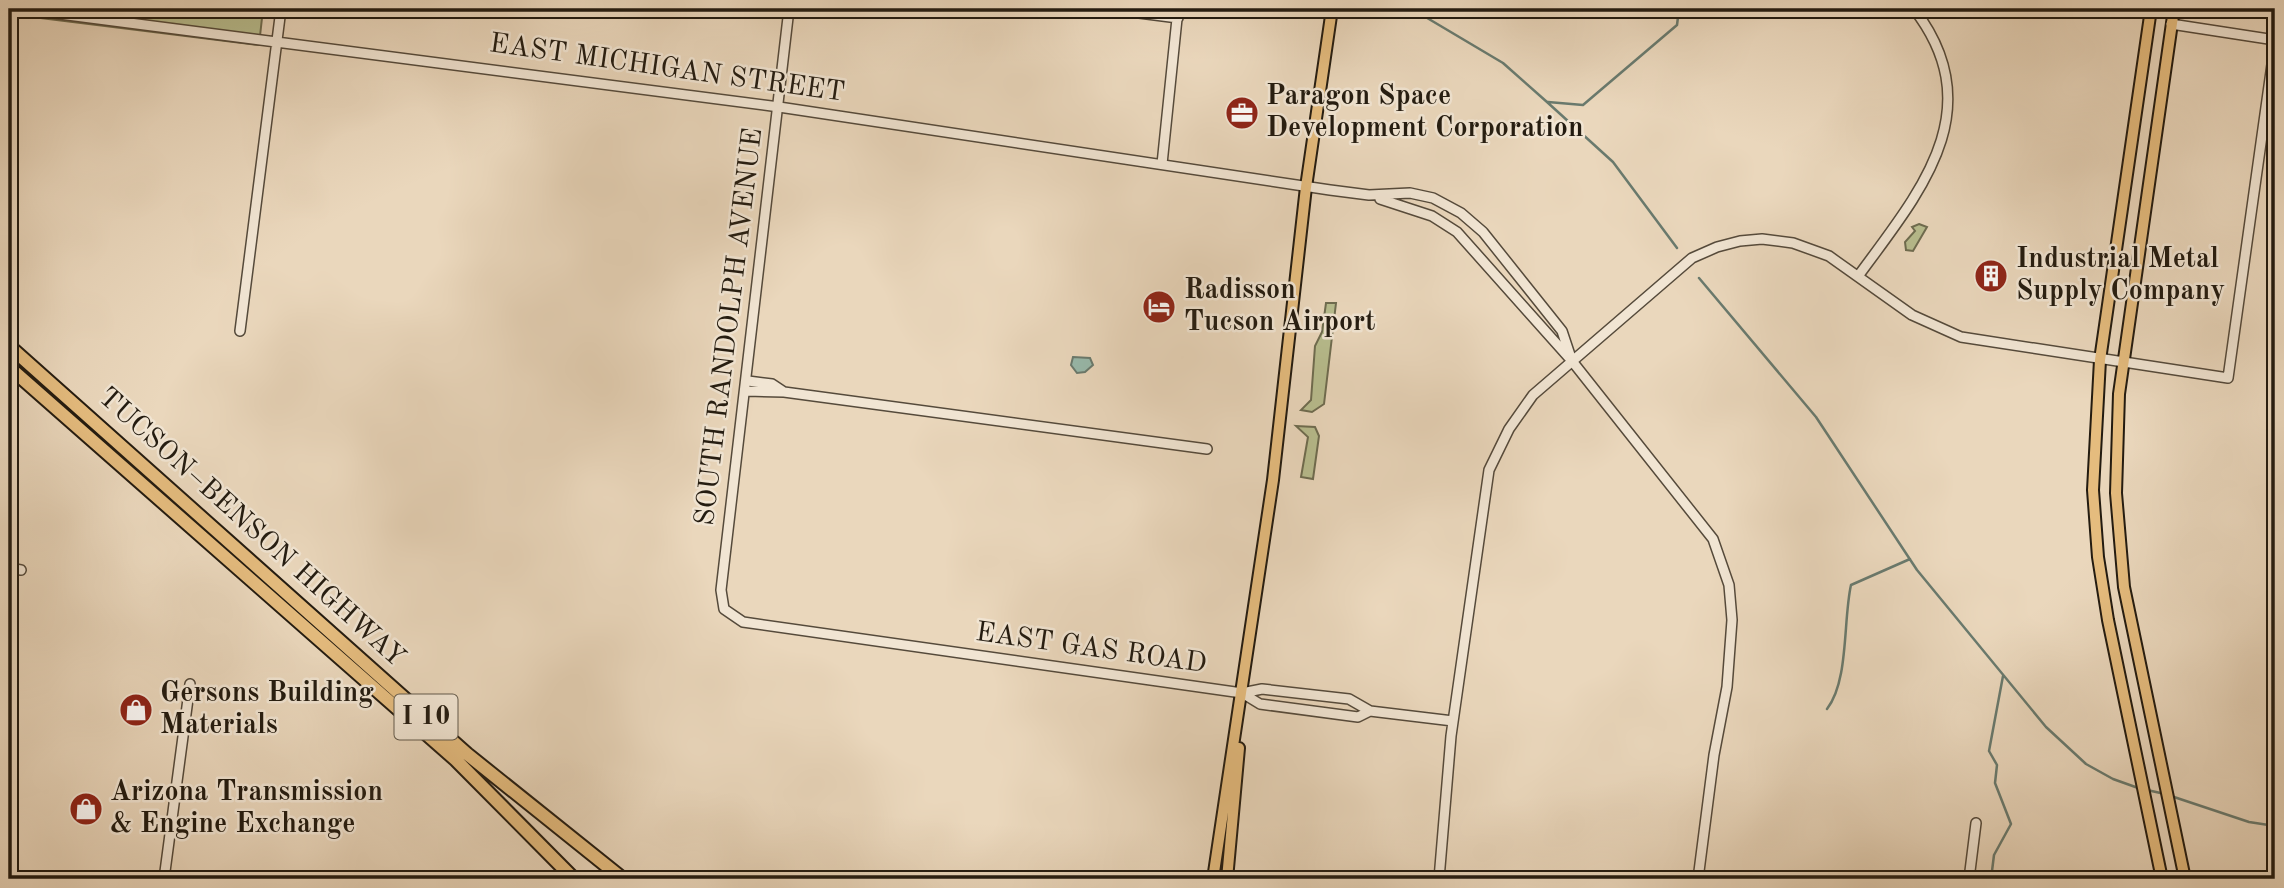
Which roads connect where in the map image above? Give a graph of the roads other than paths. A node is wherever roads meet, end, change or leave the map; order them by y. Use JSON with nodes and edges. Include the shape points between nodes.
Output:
{"nodes":[{"id":1,"x":21,"y":9,"type":"edge"},
{"id":2,"x":281,"y":9,"type":"edge"},
{"id":3,"x":789,"y":9,"type":"edge"},
{"id":4,"x":1108,"y":9,"type":"edge"},
{"id":5,"x":1332,"y":9,"type":"edge"},
{"id":6,"x":1914,"y":9,"type":"edge"},
{"id":7,"x":2151,"y":9,"type":"edge"},
{"id":8,"x":2174,"y":9,"type":"edge"},
{"id":9,"x":1178,"y":14,"type":"edge"},
{"id":10,"x":2171,"y":24,"type":"junction"},
{"id":11,"x":278,"y":40,"type":"junction"},
{"id":12,"x":2275,"y":41,"type":"edge"},
{"id":13,"x":779,"y":107,"type":"junction"},
{"id":14,"x":1162,"y":164,"type":"junction"},
{"id":15,"x":1306,"y":187,"type":"junction"},
{"id":16,"x":1368,"y":195,"type":"junction"},
{"id":17,"x":1461,"y":213,"type":"junction"},
{"id":18,"x":1449,"y":226,"type":"junction"},
{"id":19,"x":1859,"y":275,"type":"junction"},
{"id":20,"x":240,"y":331,"type":"dead end"},
{"id":21,"x":9,"y":346,"type":"edge"},
{"id":22,"x":2100,"y":360,"type":"junction"},
{"id":23,"x":1572,"y":361,"type":"junction"},
{"id":24,"x":2123,"y":364,"type":"junction"},
{"id":25,"x":9,"y":367,"type":"edge"},
{"id":26,"x":748,"y":380,"type":"junction"},
{"id":27,"x":747,"y":391,"type":"junction"},
{"id":28,"x":784,"y":392,"type":"junction"},
{"id":29,"x":1207,"y":449,"type":"dead end"},
{"id":30,"x":9,"y":568,"type":"edge"},
{"id":31,"x":21,"y":570,"type":"dead end"},
{"id":32,"x":724,"y":609,"type":"joint"},
{"id":33,"x":190,"y":684,"type":"dead end"},
{"id":34,"x":1242,"y":693,"type":"junction"},
{"id":35,"x":1370,"y":710,"type":"junction"},
{"id":36,"x":1453,"y":721,"type":"junction"},
{"id":37,"x":1976,"y":823,"type":"dead end"},
{"id":38,"x":1217,"y":856,"type":"junction"},
{"id":39,"x":164,"y":879,"type":"edge"},
{"id":40,"x":574,"y":879,"type":"edge"},
{"id":41,"x":623,"y":879,"type":"edge"},
{"id":42,"x":1213,"y":879,"type":"edge"},
{"id":43,"x":1220,"y":879,"type":"edge"},
{"id":44,"x":1227,"y":879,"type":"edge"},
{"id":45,"x":1439,"y":879,"type":"edge"},
{"id":46,"x":1698,"y":879,"type":"edge"},
{"id":47,"x":1969,"y":879,"type":"edge"},
{"id":48,"x":2162,"y":879,"type":"edge"},
{"id":49,"x":2185,"y":879,"type":"edge"}],
"edges":[{"from":1,"to":11,"type":"street","name":"EAST MICHIGAN STREET"},
{"from":2,"to":11,"type":"street"},
{"from":3,"to":13,"type":"street","name":"SOUTH RANDOLPH AVENUE"},
{"from":4,"to":9,"type":"street"},
{"from":5,"to":15,"type":"main road"},
{"from":6,"to":19,"type":"street","via":[[1940,62],[1946,94],[1944,131],[1925,183]]},
{"from":7,"to":22,"type":"main road"},
{"from":8,"to":10,"type":"main road"},
{"from":9,"to":14,"type":"street"},
{"from":10,"to":12,"type":"street"},
{"from":10,"to":24,"type":"main road"},
{"from":11,"to":13,"type":"street","name":"EAST MICHIGAN STREET"},
{"from":11,"to":20,"type":"street"},
{"from":12,"to":24,"type":"street","via":[[2228,378]]},
{"from":13,"to":14,"type":"street","name":"EAST MICHIGAN STREET"},
{"from":13,"to":26,"type":"street","name":"SOUTH RANDOLPH AVENUE"},
{"from":14,"to":15,"type":"street","name":"EAST MICHIGAN STREET"},
{"from":15,"to":16,"type":"street","name":"EAST MICHIGAN STREET"},
{"from":15,"to":34,"type":"main road","via":[[1273,481]]},
{"from":16,"to":17,"type":"street","via":[[1410,193],[1433,198]]},
{"from":16,"to":18,"type":"street"},
{"from":17,"to":18,"type":"street"},
{"from":17,"to":23,"type":"street","via":[[1483,232],[1562,331]]},
{"from":18,"to":23,"type":"street"},
{"from":19,"to":22,"type":"street","via":[[1912,315],[1946,332]]},
{"from":19,"to":23,"type":"street","via":[[1829,256],[1793,243],[1762,239],[1730,243],[1682,266]]},
{"from":21,"to":41,"type":"highway","name":"TUCSON–BENSON HIGHWAY","number":"I 10","via":[[467,754]]},
{"from":22,"to":24,"type":"street"},
{"from":22,"to":48,"type":"main road","via":[[2093,460],[2098,557]]},
{"from":23,"to":36,"type":"street","via":[[1533,395],[1489,470]]},
{"from":23,"to":46,"type":"street","via":[[1713,539],[1728,585],[1732,620],[1728,674]]},
{"from":24,"to":49,"type":"main road","via":[[2115,452],[2120,556]]},
{"from":25,"to":40,"type":"highway","name":"TUCSON–BENSON HIGHWAY","number":"I 10","via":[[456,760]]},
{"from":26,"to":27,"type":"street","name":"SOUTH RANDOLPH AVENUE"},
{"from":26,"to":28,"type":"street","via":[[772,384]]},
{"from":27,"to":28,"type":"street"},
{"from":27,"to":32,"type":"street","name":"SOUTH RANDOLPH AVENUE","via":[[722,590]]},
{"from":28,"to":29,"type":"street"},
{"from":30,"to":31,"type":"street"},
{"from":32,"to":34,"type":"street","name":"EAST GAS ROAD","via":[[743,622]]},
{"from":33,"to":39,"type":"street"},
{"from":34,"to":35,"type":"street","name":"EAST GAS ROAD","via":[[1262,689],[1349,699]]},
{"from":34,"to":35,"type":"street","via":[[1260,704],[1358,717]]},
{"from":34,"to":38,"type":"main road"},
{"from":34,"to":44,"type":"main road"},
{"from":35,"to":36,"type":"street","name":"EAST GAS ROAD"},
{"from":36,"to":45,"type":"street"},
{"from":37,"to":47,"type":"street"},
{"from":38,"to":42,"type":"main road"},
{"from":38,"to":43,"type":"main road","via":[[1222,866]]}]}
